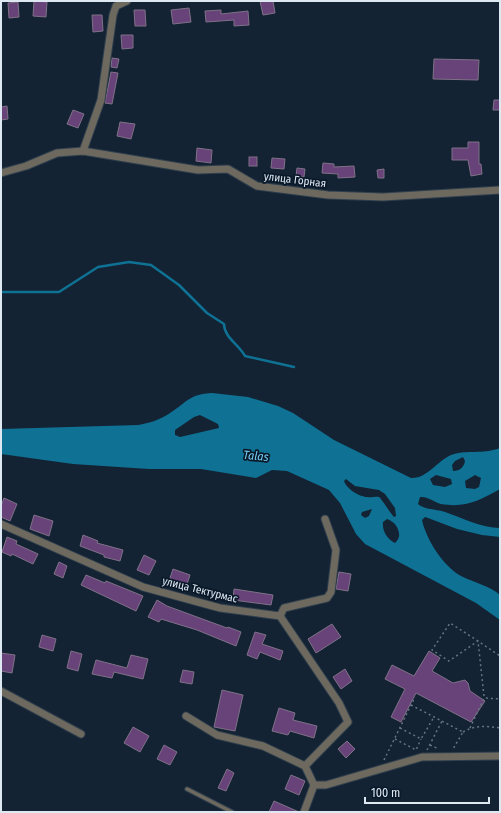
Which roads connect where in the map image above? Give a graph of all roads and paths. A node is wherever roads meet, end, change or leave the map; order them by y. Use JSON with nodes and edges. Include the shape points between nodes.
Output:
{"nodes":[{"id":1,"x":127,"y":1,"type":"edge"},
{"id":2,"x":115,"y":3,"type":"edge"},
{"id":3,"x":83,"y":151,"type":"junction"},
{"id":4,"x":1,"y":173,"type":"edge"},
{"id":5,"x":500,"y":190,"type":"edge"},
{"id":6,"x":325,"y":519,"type":"dead end"},
{"id":7,"x":1,"y":524,"type":"edge"},
{"id":8,"x":280,"y":616,"type":"junction"},
{"id":9,"x":478,"y":641,"type":"junction"},
{"id":10,"x":500,"y":656,"type":"edge"},
{"id":11,"x":1,"y":690,"type":"edge"},
{"id":12,"x":484,"y":696,"type":"dead end"},
{"id":13,"x":415,"y":697,"type":"dead end"},
{"id":14,"x":500,"y":699,"type":"edge"},
{"id":15,"x":411,"y":705,"type":"junction"},
{"id":16,"x":186,"y":716,"type":"dead end"},
{"id":17,"x":434,"y":717,"type":"junction"},
{"id":18,"x":442,"y":721,"type":"junction"},
{"id":19,"x":400,"y":728,"type":"junction"},
{"id":20,"x":470,"y":728,"type":"junction"},
{"id":21,"x":500,"y":728,"type":"edge"},
{"id":22,"x":463,"y":732,"type":"junction"},
{"id":23,"x":81,"y":734,"type":"dead end"},
{"id":24,"x":395,"y":738,"type":"junction"},
{"id":25,"x":421,"y":739,"type":"junction"},
{"id":26,"x":416,"y":750,"type":"junction"},
{"id":27,"x":421,"y":752,"type":"dead end"},
{"id":28,"x":425,"y":754,"type":"dead end"},
{"id":29,"x":449,"y":756,"type":"junction"},
{"id":30,"x":500,"y":756,"type":"edge"},
{"id":31,"x":305,"y":766,"type":"junction"},
{"id":32,"x":379,"y":770,"type":"junction"},
{"id":33,"x":314,"y":785,"type":"junction"},
{"id":34,"x":187,"y":789,"type":"dead end"},
{"id":35,"x":232,"y":812,"type":"edge"},
{"id":36,"x":304,"y":812,"type":"edge"}],
"edges":[{"from":1,"to":2,"type":"street"},
{"from":2,"to":3,"type":"street","via":[[101,100]]},
{"from":3,"to":4,"type":"street","name":"улица Горная","via":[[57,153]]},
{"from":3,"to":5,"type":"street","name":"улица Горная","via":[[198,170],[228,169],[257,186],[328,195],[383,197]]},
{"from":6,"to":8,"type":"street","via":[[336,550],[331,592],[327,598],[284,608]]},
{"from":7,"to":8,"type":"street","name":"улица Тектурмас","via":[[143,587],[220,608]]},
{"from":8,"to":31,"type":"street","via":[[339,703],[348,722]]},
{"from":9,"to":9,"type":"path","via":[[449,661],[432,650],[450,623]]},
{"from":9,"to":10,"type":"path"},
{"from":9,"to":12,"type":"path"},
{"from":11,"to":23,"type":"street"},
{"from":13,"to":15,"type":"path"},
{"from":14,"to":20,"type":"path","via":[[484,698]]},
{"from":15,"to":17,"type":"path"},
{"from":15,"to":19,"type":"path"},
{"from":16,"to":31,"type":"street","via":[[217,735],[263,746]]},
{"from":17,"to":18,"type":"path"},
{"from":17,"to":25,"type":"path"},
{"from":18,"to":22,"type":"path"},
{"from":18,"to":28,"type":"path"},
{"from":19,"to":24,"type":"path"},
{"from":19,"to":25,"type":"path"},
{"from":20,"to":21,"type":"path"},
{"from":20,"to":22,"type":"path"},
{"from":22,"to":29,"type":"path"},
{"from":24,"to":26,"type":"path"},
{"from":24,"to":32,"type":"path"},
{"from":25,"to":26,"type":"path"},
{"from":26,"to":27,"type":"path"},
{"from":29,"to":30,"type":"street"},
{"from":29,"to":32,"type":"street","via":[[422,757]]},
{"from":31,"to":33,"type":"street"},
{"from":32,"to":33,"type":"street","via":[[326,785]]},
{"from":33,"to":36,"type":"street"},
{"from":34,"to":35,"type":"lane"}]}
